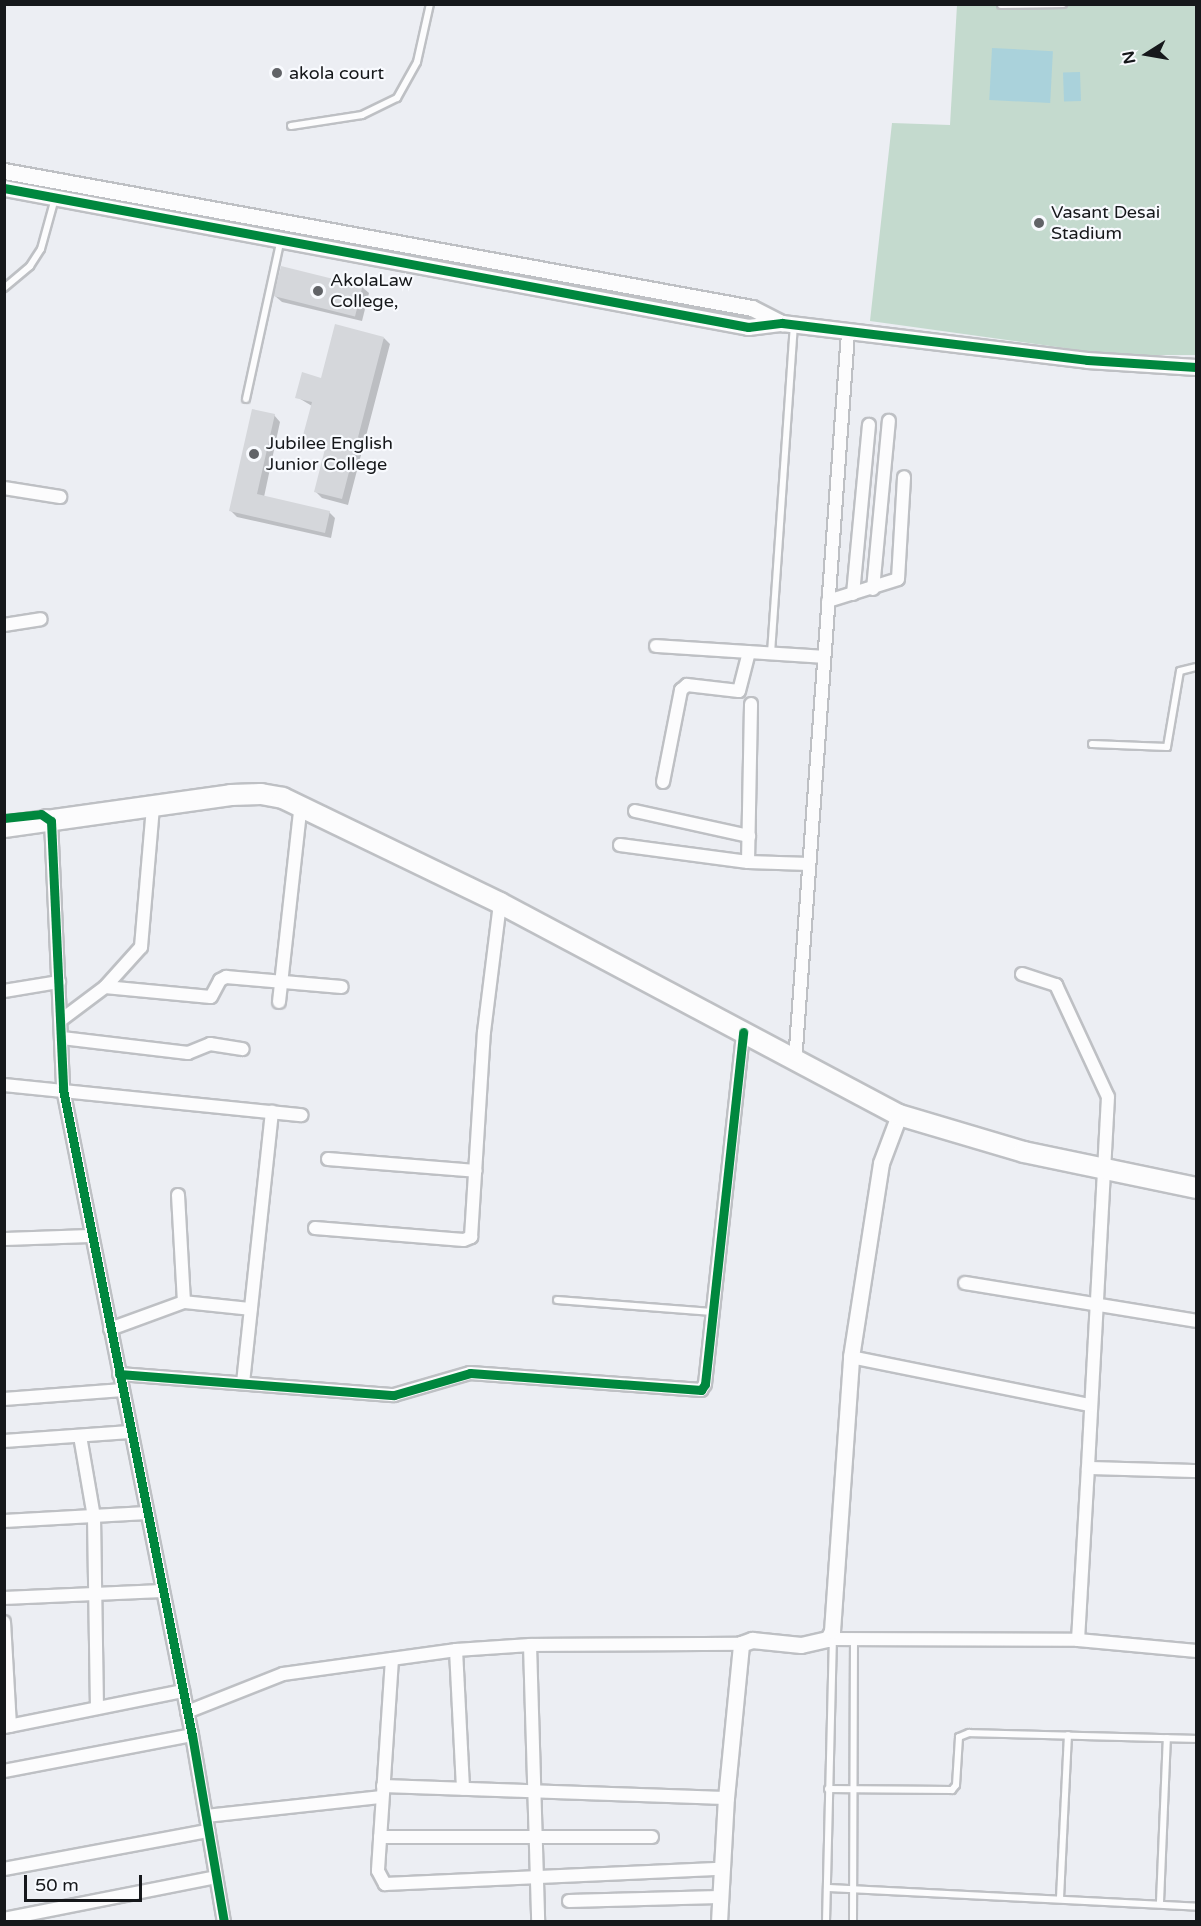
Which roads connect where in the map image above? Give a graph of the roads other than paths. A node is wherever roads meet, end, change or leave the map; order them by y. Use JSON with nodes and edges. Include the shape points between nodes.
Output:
{"nodes":[{"id":1,"x":429,"y":4,"type":"edge"},
{"id":2,"x":1063,"y":4,"type":"edge"},
{"id":3,"x":1001,"y":5,"type":"edge"},
{"id":4,"x":291,"y":126,"type":"dead end"},
{"id":5,"x":4,"y":171,"type":"edge"},
{"id":6,"x":4,"y":188,"type":"edge"},
{"id":7,"x":117,"y":192,"type":"junction"},
{"id":8,"x":56,"y":198,"type":"junction"},
{"id":9,"x":115,"y":209,"type":"junction"},
{"id":10,"x":286,"y":220,"type":"junction"},
{"id":11,"x":281,"y":238,"type":"junction"},
{"id":12,"x":600,"y":281,"type":"junction"},
{"id":13,"x":4,"y":288,"type":"edge"},
{"id":14,"x":597,"y":301,"type":"junction"},
{"id":15,"x":788,"y":324,"type":"junction"},
{"id":16,"x":848,"y":333,"type":"junction"},
{"id":17,"x":1197,"y":367,"type":"edge"},
{"id":18,"x":246,"y":399,"type":"dead end"},
{"id":19,"x":889,"y":421,"type":"dead end"},
{"id":20,"x":869,"y":425,"type":"dead end"},
{"id":21,"x":904,"y":477,"type":"dead end"},
{"id":22,"x":4,"y":488,"type":"edge"},
{"id":23,"x":60,"y":497,"type":"dead end"},
{"id":24,"x":873,"y":589,"type":"junction"},
{"id":25,"x":853,"y":594,"type":"junction"},
{"id":26,"x":828,"y":601,"type":"junction"},
{"id":27,"x":41,"y":620,"type":"dead end"},
{"id":28,"x":4,"y":625,"type":"edge"},
{"id":29,"x":656,"y":646,"type":"dead end"},
{"id":30,"x":749,"y":652,"type":"junction"},
{"id":31,"x":771,"y":653,"type":"junction"},
{"id":32,"x":824,"y":657,"type":"junction"},
{"id":33,"x":1197,"y":667,"type":"edge"},
{"id":34,"x":752,"y":704,"type":"dead end"},
{"id":35,"x":1092,"y":744,"type":"dead end"},
{"id":36,"x":663,"y":782,"type":"dead end"},
{"id":37,"x":300,"y":804,"type":"junction"},
{"id":38,"x":153,"y":807,"type":"junction"},
{"id":39,"x":635,"y":812,"type":"dead end"},
{"id":40,"x":4,"y":818,"type":"edge"},
{"id":41,"x":44,"y":822,"type":"junction"},
{"id":42,"x":4,"y":827,"type":"edge"},
{"id":43,"x":750,"y":836,"type":"junction"},
{"id":44,"x":620,"y":845,"type":"dead end"},
{"id":45,"x":748,"y":862,"type":"junction"},
{"id":46,"x":809,"y":864,"type":"junction"},
{"id":47,"x":500,"y":903,"type":"junction"},
{"id":48,"x":1022,"y":974,"type":"dead end"},
{"id":49,"x":58,"y":982,"type":"junction"},
{"id":50,"x":281,"y":983,"type":"junction"},
{"id":51,"x":105,"y":987,"type":"junction"},
{"id":52,"x":342,"y":987,"type":"dead end"},
{"id":53,"x":4,"y":991,"type":"edge"},
{"id":54,"x":279,"y":1002,"type":"dead end"},
{"id":55,"x":61,"y":1020,"type":"junction"},
{"id":56,"x":743,"y":1032,"type":"junction"},
{"id":57,"x":62,"y":1038,"type":"junction"},
{"id":58,"x":243,"y":1049,"type":"dead end"},
{"id":59,"x":795,"y":1062,"type":"junction"},
{"id":60,"x":4,"y":1085,"type":"edge"},
{"id":61,"x":63,"y":1089,"type":"junction"},
{"id":62,"x":272,"y":1112,"type":"junction"},
{"id":63,"x":301,"y":1114,"type":"dead end"},
{"id":64,"x":899,"y":1115,"type":"junction"},
{"id":65,"x":328,"y":1159,"type":"dead end"},
{"id":66,"x":1102,"y":1170,"type":"junction"},
{"id":67,"x":476,"y":1171,"type":"junction"},
{"id":68,"x":1197,"y":1188,"type":"edge"},
{"id":69,"x":178,"y":1195,"type":"dead end"},
{"id":70,"x":315,"y":1228,"type":"dead end"},
{"id":71,"x":91,"y":1236,"type":"junction"},
{"id":72,"x":4,"y":1239,"type":"edge"},
{"id":73,"x":965,"y":1283,"type":"dead end"},
{"id":74,"x":557,"y":1300,"type":"dead end"},
{"id":75,"x":184,"y":1302,"type":"junction"},
{"id":76,"x":1094,"y":1304,"type":"junction"},
{"id":77,"x":251,"y":1309,"type":"junction"},
{"id":78,"x":713,"y":1312,"type":"junction"},
{"id":79,"x":1197,"y":1321,"type":"edge"},
{"id":80,"x":110,"y":1329,"type":"junction"},
{"id":81,"x":851,"y":1357,"type":"junction"},
{"id":82,"x":119,"y":1374,"type":"junction"},
{"id":83,"x":243,"y":1383,"type":"junction"},
{"id":84,"x":123,"y":1390,"type":"junction"},
{"id":85,"x":4,"y":1399,"type":"edge"},
{"id":86,"x":1090,"y":1405,"type":"junction"},
{"id":87,"x":130,"y":1432,"type":"junction"},
{"id":88,"x":80,"y":1436,"type":"junction"},
{"id":89,"x":4,"y":1441,"type":"edge"},
{"id":90,"x":1088,"y":1468,"type":"junction"},
{"id":91,"x":1197,"y":1471,"type":"edge"},
{"id":92,"x":147,"y":1513,"type":"junction"},
{"id":93,"x":94,"y":1517,"type":"junction"},
{"id":94,"x":4,"y":1521,"type":"edge"},
{"id":95,"x":162,"y":1591,"type":"junction"},
{"id":96,"x":95,"y":1595,"type":"junction"},
{"id":97,"x":4,"y":1598,"type":"edge"},
{"id":98,"x":4,"y":1622,"type":"edge"},
{"id":99,"x":830,"y":1639,"type":"junction"},
{"id":100,"x":854,"y":1640,"type":"junction"},
{"id":101,"x":1078,"y":1640,"type":"junction"},
{"id":102,"x":741,"y":1644,"type":"junction"},
{"id":103,"x":530,"y":1645,"type":"junction"},
{"id":104,"x":456,"y":1650,"type":"junction"},
{"id":105,"x":1197,"y":1651,"type":"edge"},
{"id":106,"x":393,"y":1659,"type":"junction"},
{"id":107,"x":183,"y":1691,"type":"junction"},
{"id":108,"x":97,"y":1708,"type":"junction"},
{"id":109,"x":187,"y":1712,"type":"junction"},
{"id":110,"x":7,"y":1726,"type":"edge"},
{"id":111,"x":192,"y":1735,"type":"junction"},
{"id":112,"x":1068,"y":1735,"type":"junction"},
{"id":113,"x":1167,"y":1738,"type":"junction"},
{"id":114,"x":1197,"y":1739,"type":"edge"},
{"id":115,"x":4,"y":1771,"type":"edge"},
{"id":116,"x":463,"y":1789,"type":"junction"},
{"id":117,"x":828,"y":1789,"type":"junction"},
{"id":118,"x":534,"y":1790,"type":"junction"},
{"id":119,"x":853,"y":1790,"type":"junction"},
{"id":120,"x":383,"y":1791,"type":"junction"},
{"id":121,"x":726,"y":1798,"type":"junction"},
{"id":122,"x":206,"y":1816,"type":"junction"},
{"id":123,"x":208,"y":1831,"type":"junction"},
{"id":124,"x":536,"y":1836,"type":"junction"},
{"id":125,"x":380,"y":1837,"type":"junction"},
{"id":126,"x":652,"y":1837,"type":"dead end"},
{"id":127,"x":4,"y":1869,"type":"edge"},
{"id":128,"x":721,"y":1869,"type":"junction"},
{"id":129,"x":537,"y":1876,"type":"junction"},
{"id":130,"x":216,"y":1877,"type":"junction"},
{"id":131,"x":827,"y":1888,"type":"junction"},
{"id":132,"x":853,"y":1891,"type":"junction"},
{"id":133,"x":719,"y":1897,"type":"junction"},
{"id":134,"x":1060,"y":1898,"type":"junction"},
{"id":135,"x":569,"y":1900,"type":"dead end"},
{"id":136,"x":1160,"y":1902,"type":"junction"},
{"id":137,"x":1197,"y":1907,"type":"edge"},
{"id":138,"x":4,"y":1919,"type":"edge"},
{"id":139,"x":224,"y":1922,"type":"edge"},
{"id":140,"x":538,"y":1922,"type":"edge"},
{"id":141,"x":719,"y":1922,"type":"edge"},
{"id":142,"x":826,"y":1922,"type":"edge"},
{"id":143,"x":853,"y":1922,"type":"edge"}],
"edges":[{"from":1,"to":4,"type":"lane","via":[[417,62],[398,98],[362,115]]},
{"from":2,"to":3,"type":"lane"},
{"from":5,"to":7,"type":"street"},
{"from":6,"to":8,"type":"street"},
{"from":7,"to":9,"type":"street"},
{"from":7,"to":10,"type":"street"},
{"from":8,"to":9,"type":"street"},
{"from":8,"to":13,"type":"lane","via":[[41,249],[30,266]]},
{"from":9,"to":11,"type":"street"},
{"from":10,"to":11,"type":"lane"},
{"from":10,"to":12,"type":"street"},
{"from":11,"to":14,"type":"street"},
{"from":11,"to":18,"type":"lane"},
{"from":12,"to":14,"type":"street"},
{"from":12,"to":15,"type":"street","via":[[752,308]]},
{"from":14,"to":15,"type":"street","via":[[748,327]]},
{"from":15,"to":16,"type":"street"},
{"from":15,"to":31,"type":"lane"},
{"from":16,"to":17,"type":"street","via":[[1087,360]]},
{"from":16,"to":26,"type":"street"},
{"from":19,"to":24,"type":"street"},
{"from":20,"to":25,"type":"street"},
{"from":21,"to":24,"type":"street","via":[[898,579]]},
{"from":22,"to":23,"type":"street"},
{"from":24,"to":25,"type":"street"},
{"from":25,"to":26,"type":"street"},
{"from":26,"to":32,"type":"street"},
{"from":27,"to":28,"type":"street"},
{"from":29,"to":30,"type":"street"},
{"from":30,"to":31,"type":"street"},
{"from":30,"to":36,"type":"street","via":[[739,691],[687,686],[681,690]]},
{"from":31,"to":32,"type":"street"},
{"from":32,"to":46,"type":"street"},
{"from":33,"to":35,"type":"lane","via":[[1180,671],[1167,747]]},
{"from":34,"to":43,"type":"street"},
{"from":37,"to":38,"type":"main road","via":[[261,794]]},
{"from":37,"to":47,"type":"main road"},
{"from":37,"to":50,"type":"street"},
{"from":38,"to":41,"type":"main road"},
{"from":38,"to":51,"type":"street","via":[[144,938],[134,958]]},
{"from":39,"to":43,"type":"street"},
{"from":40,"to":41,"type":"street","via":[[41,814]]},
{"from":41,"to":42,"type":"main road"},
{"from":41,"to":49,"type":"street"},
{"from":43,"to":45,"type":"street"},
{"from":44,"to":45,"type":"street"},
{"from":45,"to":46,"type":"street"},
{"from":46,"to":59,"type":"street"},
{"from":47,"to":56,"type":"main road"},
{"from":47,"to":67,"type":"street","via":[[484,1032]]},
{"from":48,"to":66,"type":"street","via":[[1056,985],[1106,1088],[1109,1106]]},
{"from":49,"to":53,"type":"street"},
{"from":49,"to":55,"type":"street"},
{"from":50,"to":51,"type":"street","via":[[226,977],[211,997]]},
{"from":50,"to":52,"type":"street"},
{"from":50,"to":54,"type":"street"},
{"from":51,"to":55,"type":"street"},
{"from":55,"to":57,"type":"street"},
{"from":56,"to":59,"type":"main road"},
{"from":56,"to":78,"type":"street"},
{"from":57,"to":58,"type":"street","via":[[188,1053],[210,1044]]},
{"from":57,"to":61,"type":"street"},
{"from":59,"to":64,"type":"main road"},
{"from":60,"to":61,"type":"street"},
{"from":61,"to":62,"type":"street"},
{"from":61,"to":71,"type":"street"},
{"from":62,"to":63,"type":"street"},
{"from":62,"to":77,"type":"street"},
{"from":64,"to":66,"type":"main road","via":[[1024,1152]]},
{"from":64,"to":81,"type":"street","via":[[881,1163]]},
{"from":65,"to":67,"type":"street"},
{"from":66,"to":68,"type":"main road"},
{"from":66,"to":76,"type":"street"},
{"from":67,"to":70,"type":"street","via":[[474,1228],[468,1239]]},
{"from":69,"to":75,"type":"street"},
{"from":71,"to":72,"type":"street"},
{"from":71,"to":80,"type":"street"},
{"from":73,"to":76,"type":"street"},
{"from":74,"to":78,"type":"lane"},
{"from":75,"to":77,"type":"street"},
{"from":75,"to":80,"type":"street"},
{"from":76,"to":79,"type":"street"},
{"from":76,"to":86,"type":"street"},
{"from":77,"to":83,"type":"street"},
{"from":78,"to":83,"type":"street","via":[[705,1384],[694,1392],[470,1373],[394,1395]]},
{"from":80,"to":82,"type":"street"},
{"from":81,"to":86,"type":"street"},
{"from":81,"to":99,"type":"street"},
{"from":82,"to":83,"type":"street"},
{"from":82,"to":84,"type":"street"},
{"from":84,"to":85,"type":"street"},
{"from":84,"to":87,"type":"street"},
{"from":86,"to":90,"type":"street"},
{"from":87,"to":88,"type":"street"},
{"from":87,"to":92,"type":"street"},
{"from":88,"to":89,"type":"street"},
{"from":88,"to":93,"type":"street"},
{"from":90,"to":91,"type":"street"},
{"from":90,"to":101,"type":"street"},
{"from":92,"to":93,"type":"street"},
{"from":92,"to":95,"type":"street"},
{"from":93,"to":94,"type":"street"},
{"from":93,"to":96,"type":"street"},
{"from":95,"to":96,"type":"street"},
{"from":95,"to":107,"type":"street"},
{"from":96,"to":97,"type":"street"},
{"from":96,"to":108,"type":"street"},
{"from":98,"to":110,"type":"street"},
{"from":99,"to":100,"type":"street"},
{"from":99,"to":102,"type":"street","via":[[801,1645],[752,1640]]},
{"from":99,"to":117,"type":"lane"},
{"from":100,"to":101,"type":"street"},
{"from":100,"to":119,"type":"lane"},
{"from":101,"to":105,"type":"street"},
{"from":102,"to":103,"type":"street"},
{"from":102,"to":121,"type":"street"},
{"from":103,"to":104,"type":"street"},
{"from":103,"to":118,"type":"street"},
{"from":104,"to":106,"type":"street"},
{"from":104,"to":116,"type":"street"},
{"from":106,"to":109,"type":"street","via":[[283,1674]]},
{"from":106,"to":120,"type":"street"},
{"from":107,"to":108,"type":"street"},
{"from":107,"to":109,"type":"street"},
{"from":108,"to":110,"type":"street"},
{"from":109,"to":111,"type":"street"},
{"from":111,"to":115,"type":"street"},
{"from":111,"to":122,"type":"street"},
{"from":112,"to":113,"type":"lane"},
{"from":112,"to":119,"type":"lane","via":[[963,1734],[959,1737],[956,1785],[952,1790]]},
{"from":112,"to":134,"type":"lane"},
{"from":113,"to":114,"type":"lane"},
{"from":113,"to":136,"type":"lane"},
{"from":116,"to":118,"type":"street"},
{"from":116,"to":120,"type":"street"},
{"from":117,"to":119,"type":"lane"},
{"from":117,"to":131,"type":"lane"},
{"from":118,"to":121,"type":"street"},
{"from":118,"to":124,"type":"street"},
{"from":119,"to":132,"type":"lane"},
{"from":120,"to":122,"type":"street"},
{"from":120,"to":125,"type":"street"},
{"from":121,"to":128,"type":"street"},
{"from":122,"to":123,"type":"street"},
{"from":123,"to":127,"type":"street"},
{"from":123,"to":130,"type":"street"},
{"from":124,"to":125,"type":"street"},
{"from":124,"to":126,"type":"street"},
{"from":124,"to":129,"type":"street"},
{"from":125,"to":129,"type":"street","via":[[378,1876],[385,1884]]},
{"from":128,"to":129,"type":"street"},
{"from":128,"to":133,"type":"street"},
{"from":129,"to":140,"type":"street"},
{"from":130,"to":138,"type":"street"},
{"from":130,"to":139,"type":"street"},
{"from":131,"to":132,"type":"lane"},
{"from":131,"to":142,"type":"lane"},
{"from":132,"to":134,"type":"lane"},
{"from":132,"to":143,"type":"lane"},
{"from":133,"to":135,"type":"street"},
{"from":133,"to":141,"type":"street"},
{"from":134,"to":136,"type":"lane"},
{"from":136,"to":137,"type":"lane"}]}
